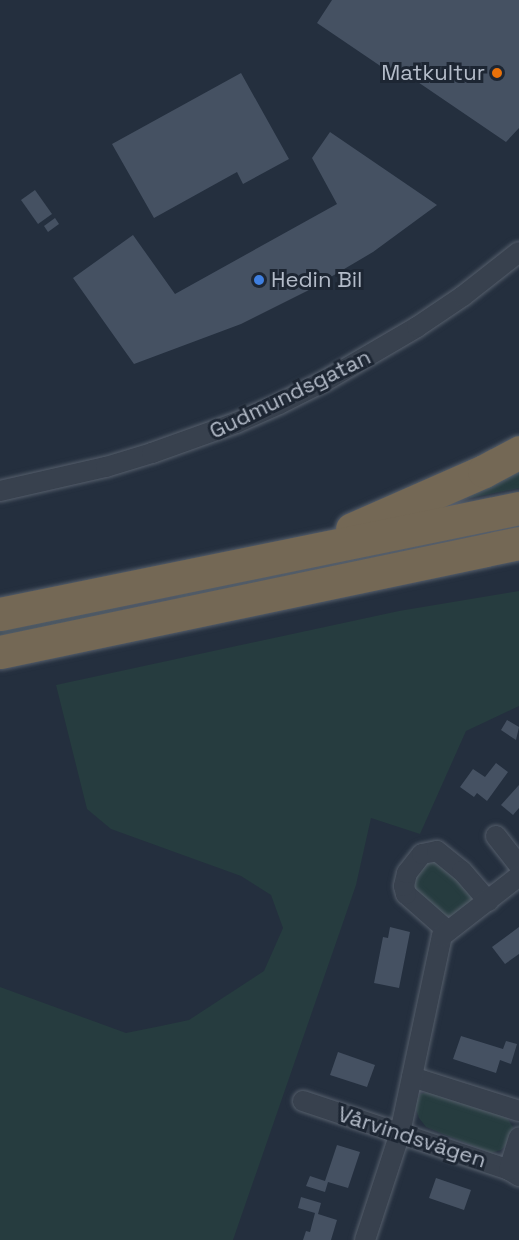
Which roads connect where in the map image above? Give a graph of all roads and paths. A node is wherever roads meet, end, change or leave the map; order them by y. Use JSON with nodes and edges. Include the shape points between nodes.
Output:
{"nodes":[{"id":1,"x":519,"y":252,"type":"edge"},
{"id":2,"x":519,"y":452,"type":"edge"},
{"id":3,"x":0,"y":491,"type":"edge"},
{"id":4,"x":519,"y":508,"type":"edge"},
{"id":5,"x":519,"y":543,"type":"edge"},
{"id":6,"x":292,"y":555,"type":"junction"},
{"id":7,"x":519,"y":555,"type":"edge"},
{"id":8,"x":406,"y":568,"type":"junction"},
{"id":9,"x":0,"y":614,"type":"edge"},
{"id":10,"x":0,"y":652,"type":"edge"},
{"id":11,"x":496,"y":836,"type":"dead end"},
{"id":12,"x":519,"y":865,"type":"edge"},
{"id":13,"x":519,"y":876,"type":"edge"},
{"id":14,"x":488,"y":901,"type":"junction"},
{"id":15,"x":448,"y":931,"type":"junction"},
{"id":16,"x":412,"y":1077,"type":"junction"},
{"id":17,"x":303,"y":1101,"type":"dead end"},
{"id":18,"x":519,"y":1111,"type":"edge"},
{"id":19,"x":400,"y":1133,"type":"junction"},
{"id":20,"x":519,"y":1138,"type":"edge"},
{"id":21,"x":514,"y":1173,"type":"edge"},
{"id":22,"x":365,"y":1240,"type":"edge"}],
"edges":[{"from":1,"to":3,"type":"street","name":"Gudmundsgatan","via":[[417,327],[279,404],[152,453]]},
{"from":2,"to":6,"type":"highway"},
{"from":4,"to":6,"type":"highway"},
{"from":5,"to":8,"type":"highway"},
{"from":6,"to":9,"type":"highway"},
{"from":7,"to":8,"type":"highway"},
{"from":8,"to":10,"type":"highway"},
{"from":11,"to":12,"type":"street"},
{"from":13,"to":14,"type":"street"},
{"from":14,"to":15,"type":"street"},
{"from":14,"to":15,"type":"street","via":[[462,871],[437,851],[422,854],[406,873],[406,894]]},
{"from":15,"to":16,"type":"street","via":[[442,936]]},
{"from":16,"to":18,"type":"street"},
{"from":16,"to":19,"type":"street"},
{"from":17,"to":19,"type":"street","name":"Vårvindsvägen"},
{"from":19,"to":21,"type":"street","name":"Vårvindsvägen"},
{"from":19,"to":22,"type":"street"},
{"from":20,"to":21,"type":"street"}]}
